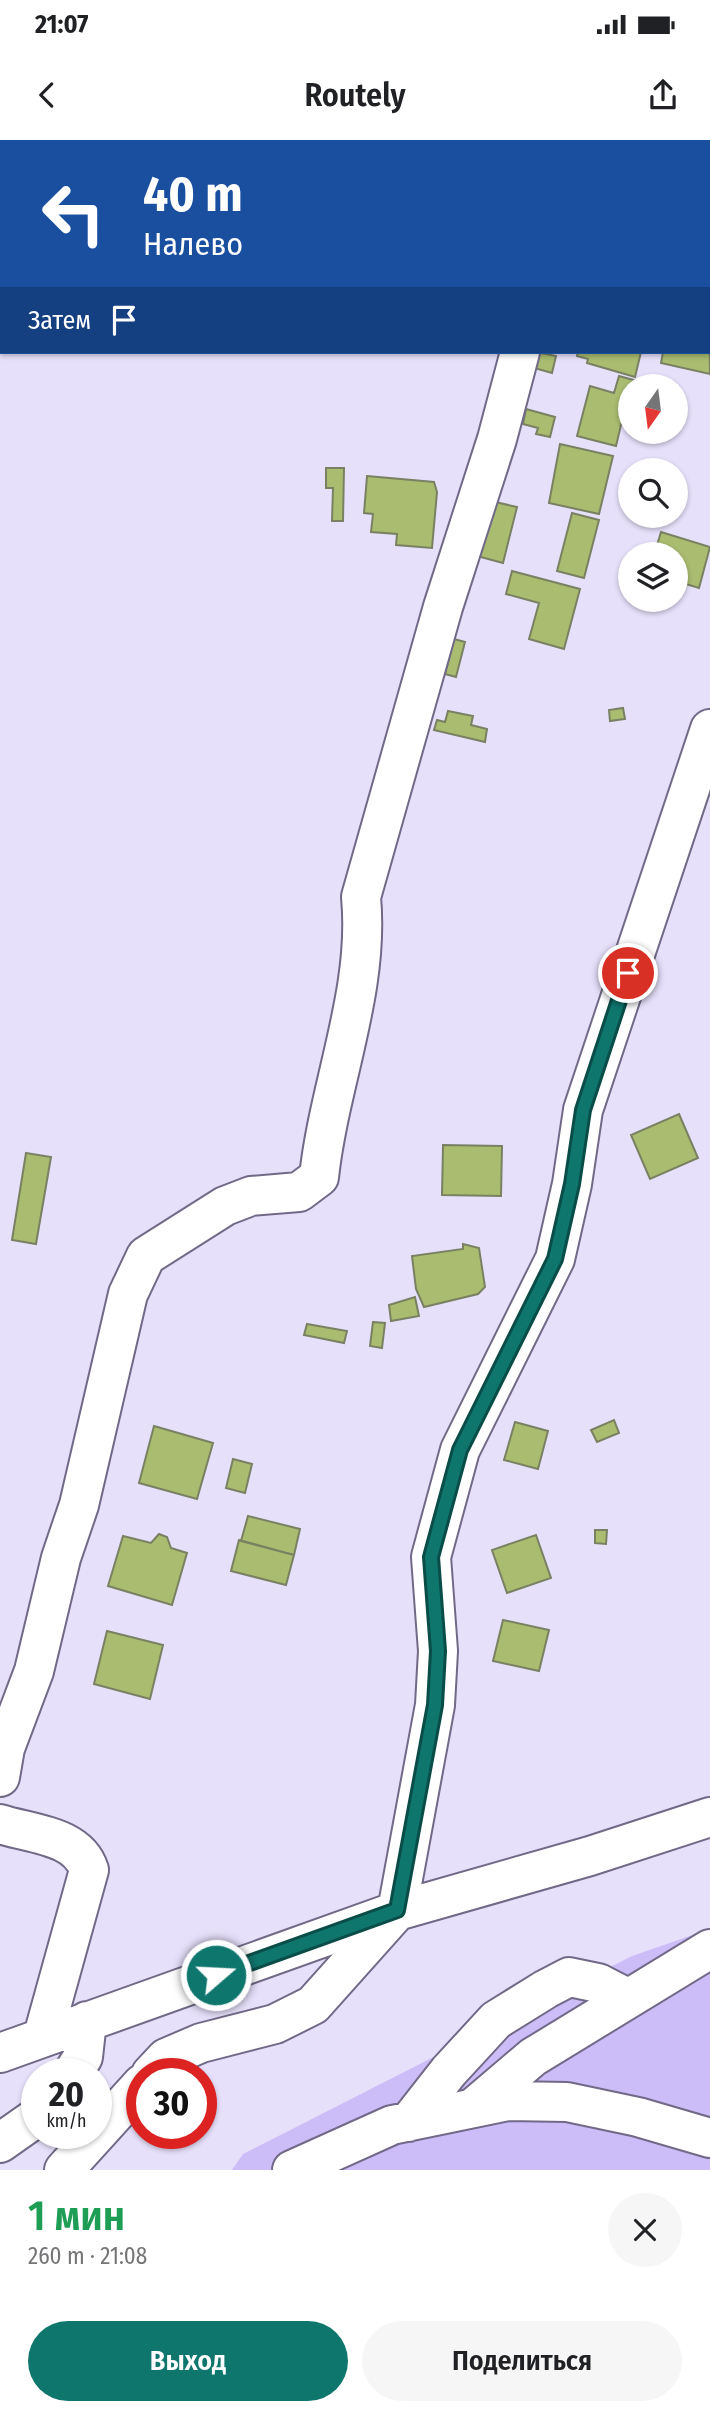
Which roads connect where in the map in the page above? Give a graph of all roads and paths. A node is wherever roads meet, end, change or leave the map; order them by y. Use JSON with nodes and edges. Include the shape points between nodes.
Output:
{"nodes":[{"id":1,"x":519,"y":354,"type":"edge"},
{"id":2,"x":710,"y":729,"type":"edge"},
{"id":3,"x":0,"y":1777,"type":"edge"},
{"id":4,"x":710,"y":1817,"type":"edge"},
{"id":5,"x":0,"y":1824,"type":"edge"},
{"id":6,"x":397,"y":1910,"type":"junction"},
{"id":7,"x":710,"y":1949,"type":"edge"},
{"id":8,"x":627,"y":1998,"type":"junction"},
{"id":9,"x":87,"y":2021,"type":"junction"},
{"id":10,"x":43,"y":2036,"type":"junction"},
{"id":11,"x":0,"y":2053,"type":"edge"},
{"id":12,"x":82,"y":2058,"type":"edge"},
{"id":13,"x":168,"y":2058,"type":"edge"},
{"id":14,"x":126,"y":2102,"type":"edge"},
{"id":15,"x":474,"y":2108,"type":"junction"},
{"id":16,"x":409,"y":2122,"type":"junction"},
{"id":17,"x":21,"y":2128,"type":"edge"},
{"id":18,"x":710,"y":2138,"type":"edge"},
{"id":19,"x":0,"y":2143,"type":"edge"},
{"id":20,"x":64,"y":2170,"type":"edge"},
{"id":21,"x":292,"y":2170,"type":"edge"}],
"edges":[{"from":1,"to":3,"type":"street","via":[[361,897],[364,931],[358,984],[319,1177],[299,1192],[251,1196],[225,1206],[146,1256],[128,1294],[79,1505]]},
{"from":2,"to":6,"type":"street","via":[[583,1110],[555,1259],[460,1450],[431,1557],[438,1651],[435,1705]]},
{"from":4,"to":6,"type":"street"},
{"from":5,"to":10,"type":"street","via":[[69,1844],[84,1856],[89,1870]]},
{"from":6,"to":9,"type":"street"},
{"from":6,"to":13,"type":"street","via":[[313,2005],[266,2027],[201,2043]]},
{"from":7,"to":8,"type":"street"},
{"from":8,"to":15,"type":"street","via":[[533,2057]]},
{"from":8,"to":16,"type":"street","via":[[598,1983],[569,1978],[545,1989],[496,2021]]},
{"from":9,"to":10,"type":"street"},
{"from":9,"to":12,"type":"street"},
{"from":10,"to":11,"type":"street"},
{"from":14,"to":20,"type":"street"},
{"from":15,"to":16,"type":"street"},
{"from":15,"to":18,"type":"street","via":[[508,2101],[567,2102]]},
{"from":16,"to":21,"type":"street","via":[[392,2125]]},
{"from":17,"to":19,"type":"street"}]}
